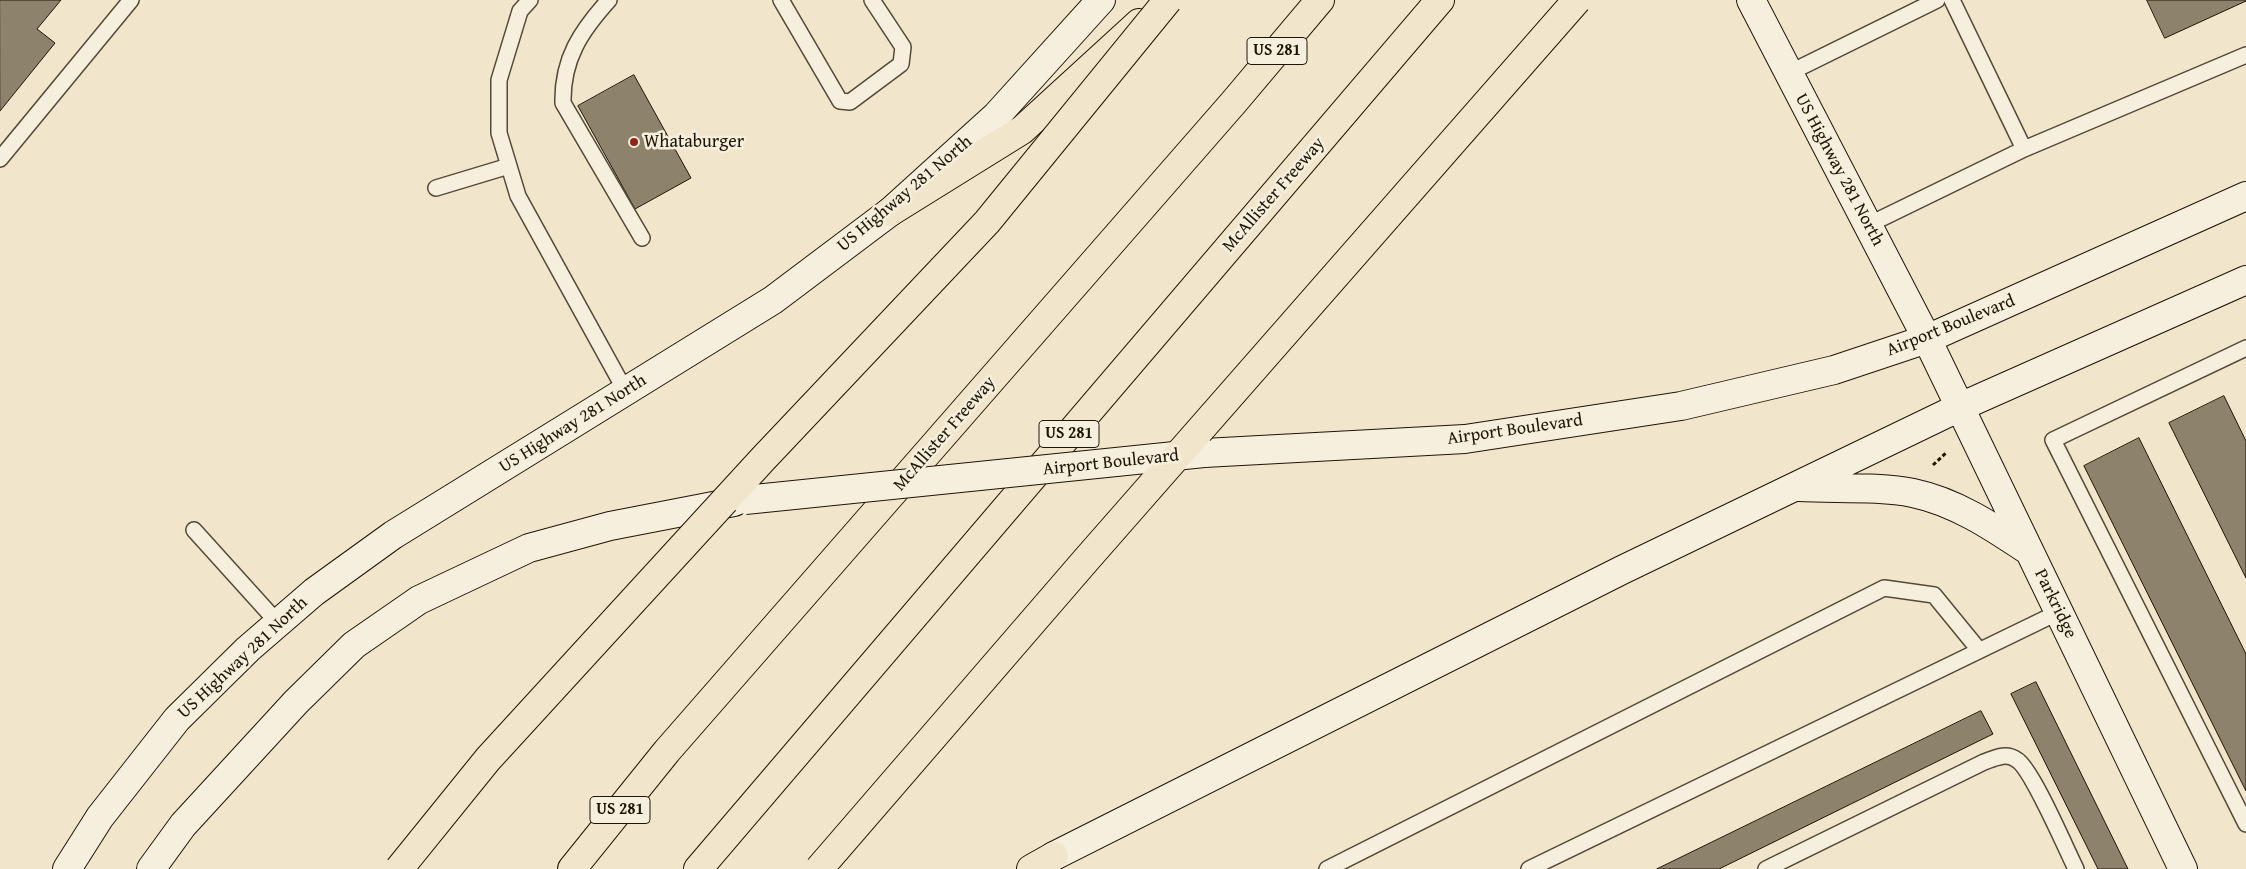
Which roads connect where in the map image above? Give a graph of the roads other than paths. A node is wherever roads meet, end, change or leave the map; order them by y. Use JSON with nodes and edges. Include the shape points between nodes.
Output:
{"nodes":[{"id":1,"x":131,"y":0,"type":"edge"},
{"id":2,"x":530,"y":0,"type":"edge"},
{"id":3,"x":609,"y":0,"type":"edge"},
{"id":4,"x":781,"y":0,"type":"edge"},
{"id":5,"x":872,"y":0,"type":"edge"},
{"id":6,"x":1101,"y":0,"type":"edge"},
{"id":7,"x":1164,"y":0,"type":"edge"},
{"id":8,"x":1168,"y":0,"type":"edge"},
{"id":9,"x":1320,"y":0,"type":"edge"},
{"id":10,"x":1440,"y":0,"type":"edge"},
{"id":11,"x":1577,"y":0,"type":"edge"},
{"id":12,"x":1751,"y":0,"type":"edge"},
{"id":13,"x":1937,"y":0,"type":"edge"},
{"id":14,"x":1952,"y":0,"type":"edge"},
{"id":15,"x":2246,"y":54,"type":"edge"},
{"id":16,"x":1788,"y":73,"type":"junction"},
{"id":17,"x":2024,"y":149,"type":"junction"},
{"id":18,"x":0,"y":158,"type":"edge"},
{"id":19,"x":509,"y":166,"type":"junction"},
{"id":20,"x":436,"y":188,"type":"dead end"},
{"id":21,"x":2246,"y":196,"type":"edge"},
{"id":22,"x":890,"y":212,"type":"junction"},
{"id":23,"x":1868,"y":225,"type":"junction"},
{"id":24,"x":642,"y":238,"type":"dead end"},
{"id":25,"x":2246,"y":280,"type":"edge"},
{"id":26,"x":1927,"y":340,"type":"junction"},
{"id":27,"x":2246,"y":348,"type":"edge"},
{"id":28,"x":626,"y":392,"type":"junction"},
{"id":29,"x":1960,"y":407,"type":"junction"},
{"id":30,"x":1795,"y":487,"type":"junction"},
{"id":31,"x":194,"y":530,"type":"dead end"},
{"id":32,"x":2029,"y":551,"type":"junction"},
{"id":33,"x":2059,"y":612,"type":"junction"},
{"id":34,"x":278,"y":623,"type":"junction"},
{"id":35,"x":1979,"y":650,"type":"junction"},
{"id":36,"x":2246,"y":824,"type":"edge"},
{"id":37,"x":1054,"y":856,"type":"joint"},
{"id":38,"x":67,"y":869,"type":"edge"},
{"id":39,"x":151,"y":869,"type":"edge"},
{"id":40,"x":399,"y":869,"type":"edge"},
{"id":41,"x":572,"y":869,"type":"edge"},
{"id":42,"x":698,"y":869,"type":"edge"},
{"id":43,"x":819,"y":869,"type":"edge"},
{"id":44,"x":1030,"y":869,"type":"edge"},
{"id":45,"x":1327,"y":869,"type":"edge"},
{"id":46,"x":1529,"y":869,"type":"edge"},
{"id":47,"x":1766,"y":869,"type":"edge"},
{"id":48,"x":2076,"y":869,"type":"edge"},
{"id":49,"x":2183,"y":869,"type":"edge"}],
"edges":[{"from":1,"to":18,"type":"lane"},
{"from":2,"to":19,"type":"lane","via":[[520,11],[499,80],[499,134]]},
{"from":3,"to":24,"type":"lane","via":[[587,24],[575,46],[568,67],[563,103]]},
{"from":4,"to":5,"type":"lane","via":[[840,100],[850,102],[901,64],[903,47]]},
{"from":6,"to":22,"type":"main road","name":"US Highway 281 North","via":[[997,115]]},
{"from":7,"to":22,"type":"highway","via":[[1022,130]]},
{"from":8,"to":40,"type":"highway","bridge":true,"via":[[987,222],[762,460],[488,759]]},
{"from":9,"to":41,"type":"highway","name":"McAllister Freeway","number":"US 281","via":[[667,751]]},
{"from":10,"to":42,"type":"highway","name":"McAllister Freeway","number":"US 281"},
{"from":11,"to":43,"type":"highway","bridge":true},
{"from":12,"to":16,"type":"main road","name":"US Highway 281 North"},
{"from":13,"to":16,"type":"lane"},
{"from":14,"to":17,"type":"lane"},
{"from":15,"to":17,"type":"lane"},
{"from":16,"to":23,"type":"main road","name":"US Highway 281 North"},
{"from":17,"to":23,"type":"lane"},
{"from":19,"to":20,"type":"lane"},
{"from":19,"to":28,"type":"lane","via":[[518,196]]},
{"from":21,"to":26,"type":"main road","name":"Airport Boulevard"},
{"from":22,"to":28,"type":"main road","name":"US Highway 281 North","via":[[773,300]]},
{"from":23,"to":26,"type":"main road","name":"US Highway 281 North"},
{"from":25,"to":29,"type":"main road"},
{"from":26,"to":29,"type":"main road","name":"Parkridge"},
{"from":26,"to":39,"type":"main road","name":"Airport Boulevard","bridge":true,"via":[[1834,370],[1681,406],[1464,439],[1204,453],[745,500],[610,526],[529,548],[419,600],[354,645],[296,702],[183,825]]},
{"from":27,"to":36,"type":"lane","via":[[2053,440]]},
{"from":28,"to":34,"type":"main road","name":"US Highway 281 North","via":[[393,535],[314,592]]},
{"from":29,"to":30,"type":"main road"},
{"from":29,"to":32,"type":"main road","name":"Parkridge"},
{"from":30,"to":32,"type":"main road","via":[[1922,496],[1960,508]]},
{"from":30,"to":37,"type":"main road","via":[[1622,570]]},
{"from":31,"to":34,"type":"lane"},
{"from":32,"to":33,"type":"main road","name":"Parkridge"},
{"from":33,"to":35,"type":"lane"},
{"from":33,"to":49,"type":"main road","name":"Parkridge"},
{"from":34,"to":38,"type":"main road","name":"US Highway 281 North","via":[[177,719],[100,817]]},
{"from":35,"to":45,"type":"lane","via":[[1934,595],[1884,588]]},
{"from":35,"to":46,"type":"lane"},
{"from":37,"to":44,"type":"highway"},
{"from":47,"to":48,"type":"lane","via":[[2002,755],[2017,760],[2029,774]]}]}
